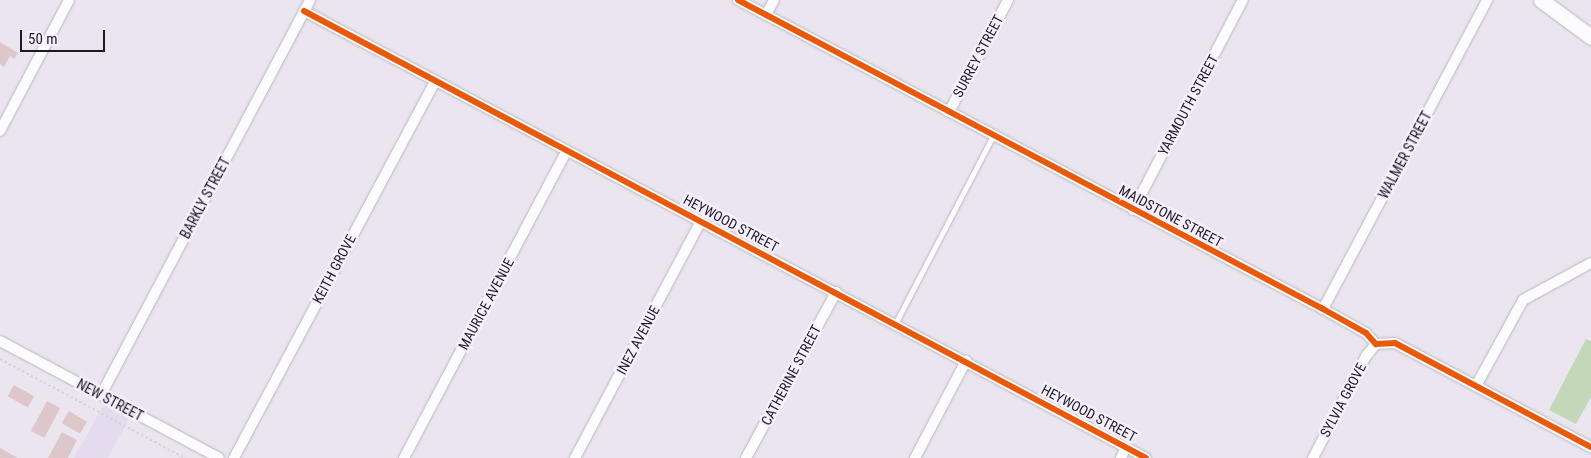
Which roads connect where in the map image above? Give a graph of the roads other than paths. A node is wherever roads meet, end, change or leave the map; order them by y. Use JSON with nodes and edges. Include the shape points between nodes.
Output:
{"nodes":[{"id":1,"x":70,"y":0,"type":"edge"},
{"id":2,"x":310,"y":0,"type":"edge"},
{"id":3,"x":738,"y":0,"type":"edge"},
{"id":4,"x":774,"y":0,"type":"edge"},
{"id":5,"x":1008,"y":0,"type":"edge"},
{"id":6,"x":1243,"y":0,"type":"edge"},
{"id":7,"x":1487,"y":0,"type":"edge"},
{"id":8,"x":1541,"y":0,"type":"edge"},
{"id":9,"x":304,"y":11,"type":"junction"},
{"id":10,"x":766,"y":15,"type":"junction"},
{"id":11,"x":1591,"y":37,"type":"edge"},
{"id":12,"x":434,"y":81,"type":"junction"},
{"id":13,"x":948,"y":112,"type":"junction"},
{"id":14,"x":0,"y":131,"type":"edge"},
{"id":15,"x":994,"y":136,"type":"junction"},
{"id":16,"x":567,"y":150,"type":"junction"},
{"id":17,"x":1132,"y":210,"type":"junction"},
{"id":18,"x":701,"y":221,"type":"junction"},
{"id":19,"x":1591,"y":263,"type":"edge"},
{"id":20,"x":836,"y":292,"type":"junction"},
{"id":21,"x":1323,"y":309,"type":"junction"},
{"id":22,"x":895,"y":324,"type":"junction"},
{"id":23,"x":0,"y":342,"type":"edge"},
{"id":24,"x":1376,"y":344,"type":"junction"},
{"id":25,"x":966,"y":361,"type":"junction"},
{"id":26,"x":1476,"y":386,"type":"junction"},
{"id":27,"x":100,"y":395,"type":"junction"},
{"id":28,"x":1591,"y":447,"type":"edge"},
{"id":29,"x":1126,"y":448,"type":"junction"},
{"id":30,"x":214,"y":457,"type":"edge"},
{"id":31,"x":234,"y":458,"type":"edge"},
{"id":32,"x":404,"y":458,"type":"edge"},
{"id":33,"x":575,"y":458,"type":"edge"},
{"id":34,"x":746,"y":458,"type":"edge"},
{"id":35,"x":915,"y":458,"type":"edge"},
{"id":36,"x":1121,"y":458,"type":"edge"},
{"id":37,"x":1146,"y":458,"type":"edge"},
{"id":38,"x":1313,"y":458,"type":"edge"}],
"edges":[{"from":1,"to":14,"type":"street"},
{"from":2,"to":9,"type":"street","name":"BARKLY STREET"},
{"from":3,"to":10,"type":"street","name":"MAIDSTONE STREET"},
{"from":4,"to":10,"type":"street"},
{"from":5,"to":13,"type":"street","name":"SURREY STREET"},
{"from":6,"to":17,"type":"street","name":"YARMOUTH STREET"},
{"from":7,"to":21,"type":"street","name":"WALMER STREET"},
{"from":8,"to":11,"type":"main road"},
{"from":9,"to":12,"type":"street","name":"HEYWOOD STREET"},
{"from":9,"to":27,"type":"street","name":"BARKLY STREET"},
{"from":10,"to":13,"type":"street","name":"MAIDSTONE STREET"},
{"from":12,"to":16,"type":"street","name":"HEYWOOD STREET"},
{"from":12,"to":31,"type":"street","name":"KEITH GROVE"},
{"from":13,"to":15,"type":"street","name":"MAIDSTONE STREET"},
{"from":15,"to":17,"type":"street","name":"MAIDSTONE STREET"},
{"from":15,"to":22,"type":"lane"},
{"from":16,"to":18,"type":"street","name":"HEYWOOD STREET"},
{"from":16,"to":32,"type":"street","name":"MAURICE AVENUE"},
{"from":17,"to":21,"type":"street","name":"MAIDSTONE STREET"},
{"from":18,"to":20,"type":"street","name":"HEYWOOD STREET"},
{"from":18,"to":33,"type":"street","name":"INEZ AVENUE"},
{"from":19,"to":26,"type":"street","via":[[1523,300]]},
{"from":20,"to":22,"type":"street","name":"HEYWOOD STREET"},
{"from":20,"to":34,"type":"street","name":"CATHERINE STREET"},
{"from":21,"to":24,"type":"street","name":"MAIDSTONE STREET","via":[[1366,333]]},
{"from":22,"to":25,"type":"street","name":"HEYWOOD STREET"},
{"from":23,"to":27,"type":"street","name":"NEW STREET"},
{"from":24,"to":26,"type":"street","via":[[1395,343]]},
{"from":24,"to":38,"type":"street","name":"SYLVIA GROVE","via":[[1366,356]]},
{"from":25,"to":29,"type":"street","name":"HEYWOOD STREET"},
{"from":25,"to":35,"type":"street"},
{"from":26,"to":28,"type":"street"},
{"from":27,"to":30,"type":"street","name":"NEW STREET"},
{"from":29,"to":36,"type":"street"},
{"from":29,"to":37,"type":"street","name":"HEYWOOD STREET"}]}
